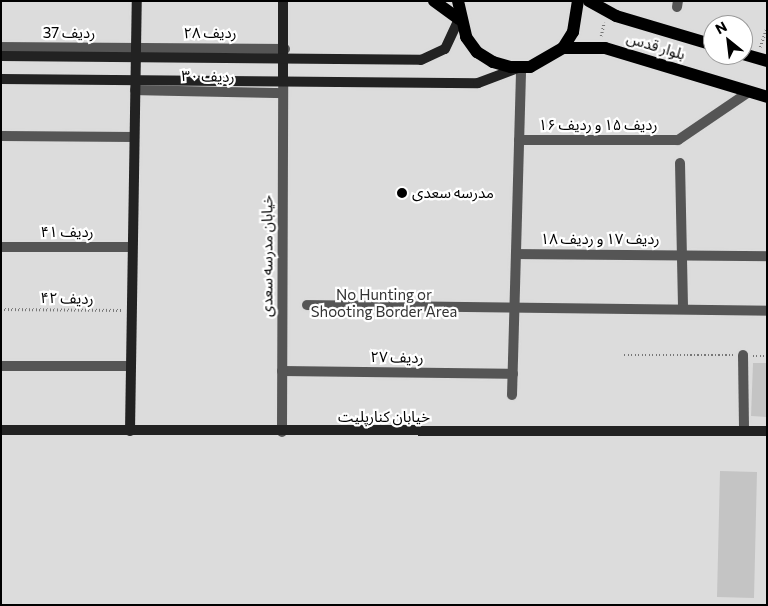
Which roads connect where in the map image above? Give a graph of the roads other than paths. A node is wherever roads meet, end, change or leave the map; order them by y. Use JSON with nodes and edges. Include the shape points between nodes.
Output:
{"nodes":[{"id":1,"x":137,"y":1,"type":"edge"},
{"id":2,"x":283,"y":1,"type":"edge"},
{"id":3,"x":434,"y":1,"type":"edge"},
{"id":4,"x":458,"y":1,"type":"edge"},
{"id":5,"x":578,"y":1,"type":"edge"},
{"id":6,"x":589,"y":1,"type":"edge"},
{"id":7,"x":459,"y":20,"type":"junction"},
{"id":8,"x":703,"y":42,"type":"edge"},
{"id":9,"x":1,"y":47,"type":"edge"},
{"id":10,"x":563,"y":48,"type":"junction"},
{"id":11,"x":136,"y":53,"type":"junction"},
{"id":12,"x":285,"y":54,"type":"junction"},
{"id":13,"x":1,"y":56,"type":"edge"},
{"id":14,"x":521,"y":67,"type":"junction"},
{"id":15,"x":135,"y":78,"type":"junction"},
{"id":16,"x":1,"y":79,"type":"edge"},
{"id":17,"x":283,"y":81,"type":"junction"},
{"id":18,"x":134,"y":90,"type":"junction"},
{"id":19,"x":749,"y":92,"type":"junction"},
{"id":20,"x":282,"y":93,"type":"junction"},
{"id":21,"x":767,"y":97,"type":"edge"},
{"id":22,"x":1,"y":136,"type":"edge"},
{"id":23,"x":134,"y":137,"type":"junction"},
{"id":24,"x":519,"y":140,"type":"junction"},
{"id":25,"x":680,"y":163,"type":"dead end"},
{"id":26,"x":1,"y":247,"type":"edge"},
{"id":27,"x":132,"y":247,"type":"junction"},
{"id":28,"x":516,"y":254,"type":"junction"},
{"id":29,"x":683,"y":254,"type":"junction"},
{"id":30,"x":767,"y":256,"type":"edge"},
{"id":31,"x":307,"y":306,"type":"dead end"},
{"id":32,"x":514,"y":306,"type":"junction"},
{"id":33,"x":684,"y":309,"type":"junction"},
{"id":34,"x":767,"y":310,"type":"edge"},
{"id":35,"x":743,"y":355,"type":"road end"},
{"id":36,"x":1,"y":366,"type":"edge"},
{"id":37,"x":131,"y":366,"type":"junction"},
{"id":38,"x":282,"y":371,"type":"junction"},
{"id":39,"x":513,"y":374,"type":"junction"},
{"id":40,"x":512,"y":396,"type":"dead end"},
{"id":41,"x":1,"y":430,"type":"edge"},
{"id":42,"x":130,"y":431,"type":"junction"},
{"id":43,"x":744,"y":431,"type":"junction"},
{"id":44,"x":767,"y":431,"type":"edge"},
{"id":45,"x":282,"y":432,"type":"junction"}],
"edges":[{"from":1,"to":11,"type":"street"},
{"from":2,"to":12,"type":"street"},
{"from":3,"to":7,"type":"main road"},
{"from":4,"to":7,"type":"main road"},
{"from":5,"to":10,"type":"main road","via":[[573,32]]},
{"from":6,"to":8,"type":"main road","name":"بلوار قدس","via":[[607,11]]},
{"from":7,"to":12,"type":"street","via":[[445,49],[421,60]]},
{"from":7,"to":14,"type":"main road","via":[[477,52],[493,62]]},
{"from":9,"to":11,"type":"street","name":"ردیف 37"},
{"from":10,"to":14,"type":"main road","via":[[548,60]]},
{"from":10,"to":19,"type":"main road","name":"بلوار قدس","via":[[598,48]]},
{"from":11,"to":12,"type":"street"},
{"from":11,"to":13,"type":"street"},
{"from":11,"to":15,"type":"street"},
{"from":12,"to":17,"type":"street"},
{"from":14,"to":17,"type":"street","via":[[478,83]]},
{"from":14,"to":24,"type":"street"},
{"from":15,"to":16,"type":"street"},
{"from":15,"to":17,"type":"street"},
{"from":15,"to":18,"type":"street"},
{"from":17,"to":20,"type":"street","name":"خیابان مدرسه سعدی"},
{"from":18,"to":20,"type":"street","name":"ردیف ۳۰"},
{"from":18,"to":23,"type":"street"},
{"from":19,"to":21,"type":"main road","name":"بلوار قدس"},
{"from":19,"to":24,"type":"street","name":"ردیف ۱۵ و ردیف ۱۶","via":[[678,140]]},
{"from":20,"to":38,"type":"street","name":"خیابان مدرسه سعدی"},
{"from":22,"to":23,"type":"street"},
{"from":23,"to":27,"type":"street"},
{"from":24,"to":28,"type":"street"},
{"from":25,"to":29,"type":"street"},
{"from":26,"to":27,"type":"street","name":"ردیف ۴۱"},
{"from":27,"to":37,"type":"street"},
{"from":28,"to":29,"type":"street","name":"ردیف ۱۷ و ردیف ۱۸"},
{"from":28,"to":32,"type":"street"},
{"from":29,"to":30,"type":"street","name":"ردیف ۱۷ و ردیف ۱۸"},
{"from":29,"to":33,"type":"street"},
{"from":31,"to":32,"type":"street"},
{"from":32,"to":33,"type":"street"},
{"from":32,"to":39,"type":"street"},
{"from":33,"to":34,"type":"street"},
{"from":35,"to":43,"type":"street"},
{"from":36,"to":37,"type":"street"},
{"from":37,"to":42,"type":"street"},
{"from":38,"to":39,"type":"street","name":"ردیف ۲۷"},
{"from":38,"to":45,"type":"street","name":"خیابان مدرسه سعدی"},
{"from":39,"to":40,"type":"street"},
{"from":41,"to":42,"type":"street","name":"خیابان کنارپلیت"},
{"from":42,"to":45,"type":"street","name":"خیابان کنارپلیت"},
{"from":43,"to":44,"type":"street","name":"خیابان کنارپلیت"},
{"from":43,"to":45,"type":"street","name":"خیابان کنارپلیت"}]}
